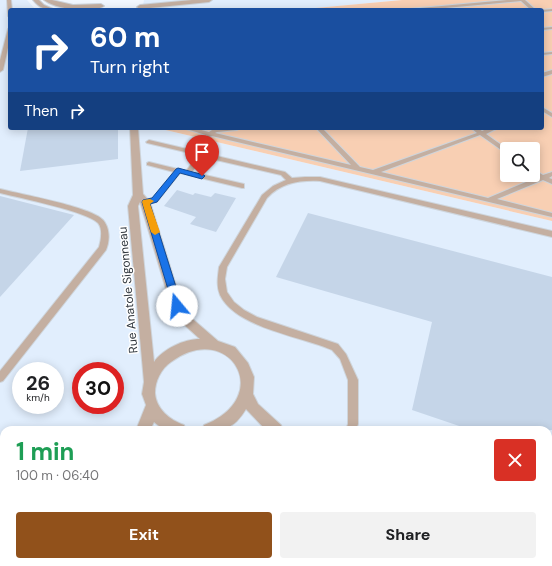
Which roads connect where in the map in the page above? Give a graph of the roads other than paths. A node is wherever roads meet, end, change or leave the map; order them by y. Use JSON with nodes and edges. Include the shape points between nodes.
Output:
{"nodes":[{"id":1,"x":36,"y":0,"type":"edge"},
{"id":2,"x":47,"y":0,"type":"edge"},
{"id":3,"x":209,"y":0,"type":"edge"},
{"id":4,"x":521,"y":0,"type":"edge"},
{"id":5,"x":138,"y":5,"type":"edge"},
{"id":6,"x":103,"y":6,"type":"edge"},
{"id":7,"x":47,"y":8,"type":"edge"},
{"id":8,"x":431,"y":8,"type":"edge"},
{"id":9,"x":531,"y":8,"type":"edge"},
{"id":10,"x":8,"y":37,"type":"edge"},
{"id":11,"x":0,"y":70,"type":"edge"},
{"id":12,"x":134,"y":130,"type":"edge"},
{"id":13,"x":193,"y":130,"type":"edge"},
{"id":14,"x":214,"y":130,"type":"edge"},
{"id":15,"x":321,"y":130,"type":"edge"},
{"id":16,"x":477,"y":130,"type":"edge"},
{"id":17,"x":489,"y":130,"type":"edge"},
{"id":18,"x":481,"y":133,"type":"junction"},
{"id":19,"x":209,"y":135,"type":"junction"},
{"id":20,"x":149,"y":142,"type":"dead end"},
{"id":21,"x":500,"y":147,"type":"edge"},
{"id":22,"x":202,"y":154,"type":"junction"},
{"id":23,"x":148,"y":164,"type":"dead end"},
{"id":24,"x":358,"y":169,"type":"junction"},
{"id":25,"x":178,"y":171,"type":"junction"},
{"id":26,"x":188,"y":173,"type":"junction"},
{"id":27,"x":372,"y":173,"type":"junction"},
{"id":28,"x":552,"y":174,"type":"edge"},
{"id":29,"x":540,"y":176,"type":"edge"},
{"id":30,"x":543,"y":178,"type":"junction"},
{"id":31,"x":291,"y":181,"type":"junction"},
{"id":32,"x":552,"y":182,"type":"edge"},
{"id":33,"x":242,"y":186,"type":"dead end"},
{"id":34,"x":0,"y":191,"type":"edge"},
{"id":35,"x":142,"y":199,"type":"junction"},
{"id":36,"x":489,"y":200,"type":"junction"},
{"id":37,"x":552,"y":215,"type":"edge"},
{"id":38,"x":552,"y":234,"type":"edge"},
{"id":39,"x":215,"y":345,"type":"junction"},
{"id":40,"x":0,"y":378,"type":"edge"},
{"id":41,"x":150,"y":384,"type":"junction"},
{"id":42,"x":246,"y":395,"type":"junction"},
{"id":43,"x":152,"y":407,"type":"junction"},
{"id":44,"x":146,"y":426,"type":"edge"},
{"id":45,"x":168,"y":426,"type":"edge"},
{"id":46,"x":222,"y":426,"type":"edge"},
{"id":47,"x":272,"y":426,"type":"edge"},
{"id":48,"x":352,"y":426,"type":"edge"}],
"edges":[{"from":1,"to":7,"type":"street"},
{"from":2,"to":6,"type":"street","via":[[64,6]]},
{"from":3,"to":5,"type":"street"},
{"from":4,"to":8,"type":"lane"},
{"from":4,"to":9,"type":"lane"},
{"from":10,"to":11,"type":"lane"},
{"from":12,"to":35,"type":"street","name":"Rue Anatole Sigonneau"},
{"from":13,"to":19,"type":"lane"},
{"from":14,"to":19,"type":"lane"},
{"from":15,"to":24,"type":"lane"},
{"from":16,"to":18,"type":"lane"},
{"from":17,"to":18,"type":"lane"},
{"from":18,"to":21,"type":"lane"},
{"from":18,"to":27,"type":"lane"},
{"from":19,"to":24,"type":"lane"},
{"from":20,"to":22,"type":"lane"},
{"from":22,"to":26,"type":"lane"},
{"from":22,"to":31,"type":"lane","via":[[283,173]]},
{"from":23,"to":25,"type":"lane"},
{"from":24,"to":27,"type":"lane"},
{"from":25,"to":26,"type":"lane"},
{"from":25,"to":35,"type":"lane","via":[[155,200]]},
{"from":26,"to":33,"type":"lane"},
{"from":27,"to":36,"type":"lane"},
{"from":28,"to":30,"type":"lane"},
{"from":29,"to":30,"type":"lane"},
{"from":30,"to":32,"type":"lane"},
{"from":30,"to":36,"type":"lane"},
{"from":31,"to":38,"type":"lane","via":[[320,179]]},
{"from":31,"to":48,"type":"lane","via":[[273,188],[264,197],[224,267],[221,279],[223,293],[231,304],[254,320],[335,347],[344,357],[353,380]]},
{"from":34,"to":40,"type":"lane","via":[[84,213],[100,221],[105,233],[103,248]]},
{"from":35,"to":39,"type":"street","name":"Rue Anatole Sigonneau","via":[[177,306],[184,318]]},
{"from":35,"to":41,"type":"street","name":"Rue Anatole Sigonneau","via":[[133,206]]},
{"from":36,"to":37,"type":"lane"},
{"from":39,"to":41,"type":"street","via":[[188,345],[175,351],[163,360]]},
{"from":39,"to":42,"type":"street","via":[[228,350],[238,358],[245,369],[248,382]]},
{"from":41,"to":43,"type":"street","name":"Rue Anatole Sigonneau","via":[[149,396]]},
{"from":42,"to":46,"type":"street","via":[[240,408]]},
{"from":42,"to":47,"type":"street","via":[[253,408]]},
{"from":43,"to":44,"type":"street"},
{"from":43,"to":45,"type":"street","via":[[159,419]]}]}
